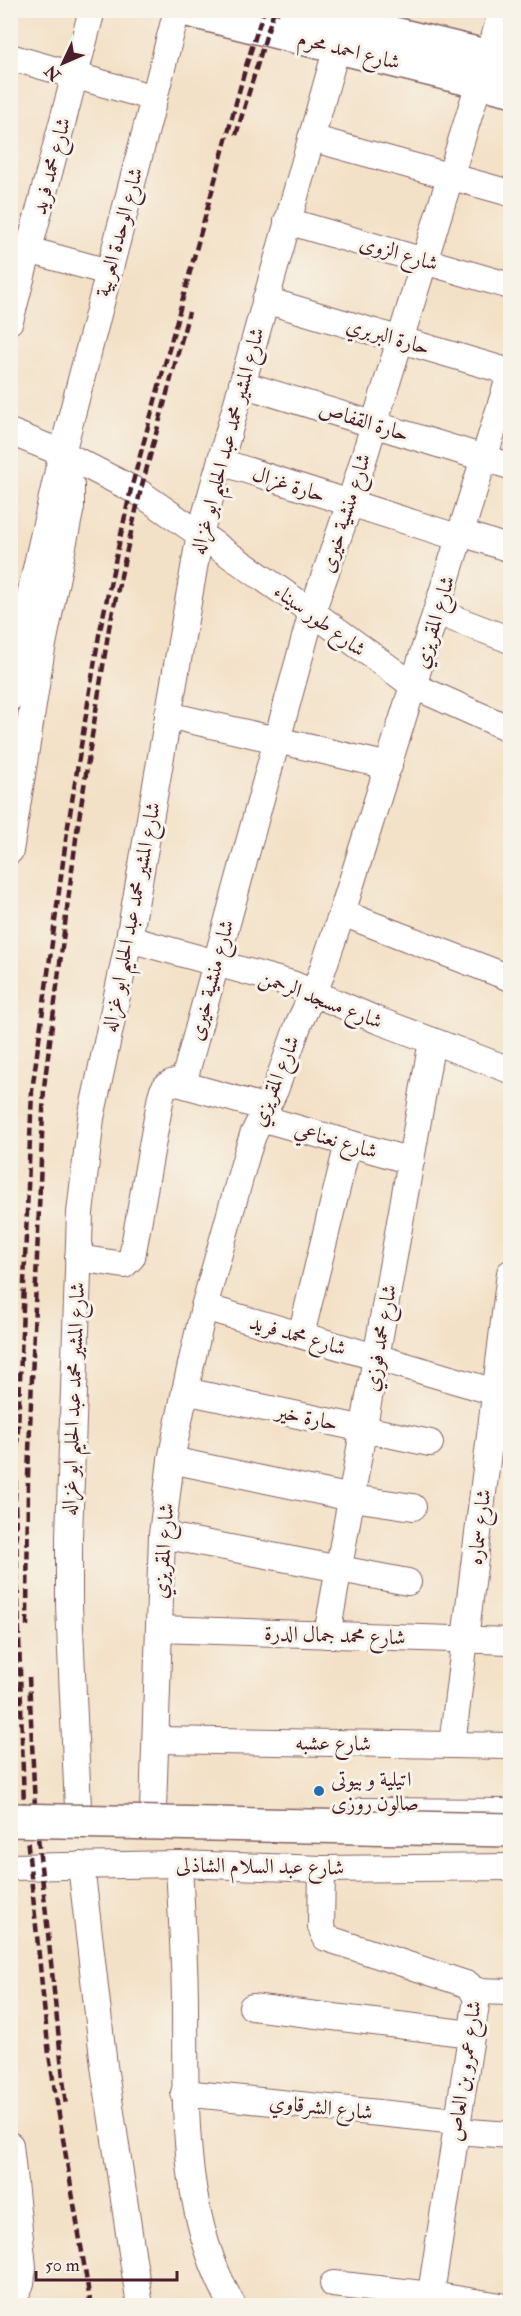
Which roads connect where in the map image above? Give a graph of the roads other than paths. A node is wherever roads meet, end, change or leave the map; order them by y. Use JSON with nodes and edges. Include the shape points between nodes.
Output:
{"nodes":[{"id":1,"x":92,"y":10,"type":"edge"},
{"id":2,"x":177,"y":10,"type":"edge"},
{"id":3,"x":188,"y":10,"type":"edge"},
{"id":4,"x":295,"y":10,"type":"edge"},
{"id":5,"x":502,"y":10,"type":"edge"},
{"id":6,"x":344,"y":27,"type":"edge"},
{"id":7,"x":10,"y":57,"type":"edge"},
{"id":8,"x":497,"y":73,"type":"edge"},
{"id":9,"x":75,"y":76,"type":"junction"},
{"id":10,"x":154,"y":98,"type":"junction"},
{"id":11,"x":310,"y":138,"type":"junction"},
{"id":12,"x":451,"y":177,"type":"junction"},
{"id":13,"x":510,"y":193,"type":"edge"},
{"id":14,"x":287,"y":221,"type":"junction"},
{"id":15,"x":20,"y":247,"type":"edge"},
{"id":16,"x":424,"y":261,"type":"junction"},
{"id":17,"x":108,"y":272,"type":"junction"},
{"id":18,"x":510,"y":286,"type":"edge"},
{"id":19,"x":265,"y":300,"type":"junction"},
{"id":20,"x":10,"y":321,"type":"edge"},
{"id":21,"x":400,"y":339,"type":"junction"},
{"id":22,"x":510,"y":373,"type":"edge"},
{"id":23,"x":242,"y":384,"type":"junction"},
{"id":24,"x":374,"y":424,"type":"junction"},
{"id":25,"x":10,"y":432,"type":"edge"},
{"id":26,"x":63,"y":453,"type":"junction"},
{"id":27,"x":485,"y":458,"type":"junction"},
{"id":28,"x":221,"y":462,"type":"junction"},
{"id":29,"x":510,"y":466,"type":"edge"},
{"id":30,"x":350,"y":503,"type":"junction"},
{"id":31,"x":200,"y":534,"type":"junction"},
{"id":32,"x":461,"y":535,"type":"junction"},
{"id":33,"x":510,"y":549,"type":"edge"},
{"id":34,"x":312,"y":612,"type":"junction"},
{"id":35,"x":437,"y":612,"type":"junction"},
{"id":36,"x":510,"y":640,"type":"edge"},
{"id":37,"x":23,"y":646,"type":"edge"},
{"id":38,"x":414,"y":686,"type":"junction"},
{"id":39,"x":10,"y":698,"type":"edge"},
{"id":40,"x":168,"y":715,"type":"junction"},
{"id":41,"x":510,"y":729,"type":"edge"},
{"id":42,"x":277,"y":740,"type":"junction"},
{"id":43,"x":389,"y":766,"type":"junction"},
{"id":44,"x":11,"y":836,"type":"edge"},
{"id":45,"x":342,"y":913,"type":"junction"},
{"id":46,"x":129,"y":939,"type":"junction"},
{"id":47,"x":216,"y":962,"type":"junction"},
{"id":48,"x":510,"y":978,"type":"edge"},
{"id":49,"x":314,"y":992,"type":"junction"},
{"id":50,"x":432,"y":1041,"type":"junction"},
{"id":51,"x":510,"y":1070,"type":"edge"},
{"id":52,"x":183,"y":1084,"type":"junction"},
{"id":53,"x":264,"y":1113,"type":"junction"},
{"id":54,"x":348,"y":1143,"type":"junction"},
{"id":55,"x":411,"y":1161,"type":"junction"},
{"id":56,"x":78,"y":1258,"type":"junction"},
{"id":57,"x":510,"y":1273,"type":"edge"},
{"id":58,"x":204,"y":1307,"type":"junction"},
{"id":59,"x":301,"y":1335,"type":"junction"},
{"id":60,"x":376,"y":1358,"type":"junction"},
{"id":61,"x":185,"y":1390,"type":"junction"},
{"id":62,"x":495,"y":1392,"type":"junction"},
{"id":63,"x":364,"y":1429,"type":"junction"},
{"id":64,"x":430,"y":1443,"type":"dead end"},
{"id":65,"x":171,"y":1460,"type":"junction"},
{"id":66,"x":352,"y":1498,"type":"junction"},
{"id":67,"x":413,"y":1507,"type":"dead end"},
{"id":68,"x":162,"y":1535,"type":"junction"},
{"id":69,"x":339,"y":1569,"type":"junction"},
{"id":70,"x":408,"y":1581,"type":"dead end"},
{"id":71,"x":159,"y":1629,"type":"junction"},
{"id":72,"x":327,"y":1635,"type":"junction"},
{"id":73,"x":465,"y":1640,"type":"junction"},
{"id":74,"x":510,"y":1641,"type":"edge"},
{"id":75,"x":156,"y":1740,"type":"junction"},
{"id":76,"x":452,"y":1745,"type":"junction"},
{"id":77,"x":510,"y":1746,"type":"edge"},
{"id":78,"x":10,"y":1807,"type":"edge"},
{"id":79,"x":78,"y":1808,"type":"junction"},
{"id":80,"x":153,"y":1810,"type":"junction"},
{"id":81,"x":510,"y":1812,"type":"edge"},
{"id":82,"x":10,"y":1821,"type":"edge"},
{"id":83,"x":510,"y":1830,"type":"edge"},
{"id":84,"x":10,"y":1840,"type":"edge"},
{"id":85,"x":510,"y":1848,"type":"edge"},
{"id":86,"x":179,"y":1864,"type":"junction"},
{"id":87,"x":81,"y":1865,"type":"junction"},
{"id":88,"x":510,"y":1866,"type":"edge"},
{"id":89,"x":10,"y":1867,"type":"edge"},
{"id":90,"x":322,"y":1869,"type":"junction"},
{"id":91,"x":475,"y":1991,"type":"junction"},
{"id":92,"x":510,"y":1992,"type":"edge"},
{"id":93,"x":252,"y":2007,"type":"dead end"},
{"id":94,"x":471,"y":2034,"type":"junction"},
{"id":95,"x":184,"y":2093,"type":"junction"},
{"id":96,"x":457,"y":2126,"type":"junction"},
{"id":97,"x":510,"y":2135,"type":"edge"},
{"id":98,"x":10,"y":2145,"type":"edge"},
{"id":99,"x":333,"y":2284,"type":"dead end"},
{"id":100,"x":13,"y":2300,"type":"edge"},
{"id":101,"x":430,"y":2300,"type":"edge"},
{"id":102,"x":140,"y":2306,"type":"edge"},
{"id":103,"x":233,"y":2306,"type":"edge"},
{"id":104,"x":501,"y":2306,"type":"edge"}],
"edges":[{"from":1,"to":9,"type":"street","name":"شارع محمد فريد"},
{"from":2,"to":10,"type":"street","name":"شارع الوحدة العربية"},
{"from":3,"to":6,"type":"main road","name":"شارع احمد محرم"},
{"from":4,"to":6,"type":"main road","name":"شارع احمد محرم"},
{"from":5,"to":8,"type":"street","name":"شارع منشية خيرى"},
{"from":6,"to":8,"type":"main road","name":"شارع احمد محرم"},
{"from":6,"to":11,"type":"street","name":"شارع المشير محمد عبد الحليم ابو غزاله"},
{"from":7,"to":9,"type":"street"},
{"from":8,"to":12,"type":"street","name":"شارع منشية خيرى"},
{"from":9,"to":10,"type":"street"},
{"from":9,"to":15,"type":"street","name":"شارع محمد فريد"},
{"from":10,"to":17,"type":"street","name":"شارع الوحدة العربية"},
{"from":11,"to":12,"type":"street"},
{"from":11,"to":14,"type":"street","name":"شارع المشير محمد عبد الحليم ابو غزاله"},
{"from":12,"to":13,"type":"street"},
{"from":12,"to":16,"type":"street","name":"شارع منشية خيرى"},
{"from":14,"to":16,"type":"street","name":"شارع الزوى"},
{"from":14,"to":19,"type":"street","name":"شارع المشير محمد عبد الحليم ابو غزاله"},
{"from":15,"to":17,"type":"street"},
{"from":15,"to":20,"type":"street","name":"شارع محمد فريد"},
{"from":16,"to":18,"type":"street","name":"شارع الزوى"},
{"from":16,"to":21,"type":"street","name":"شارع منشية خيرى"},
{"from":17,"to":26,"type":"street","name":"شارع الوحدة العربية"},
{"from":19,"to":21,"type":"street","name":"حارة البربري"},
{"from":19,"to":23,"type":"street","name":"شارع المشير محمد عبد الحليم ابو غزاله"},
{"from":21,"to":22,"type":"street","name":"حارة البربري"},
{"from":21,"to":24,"type":"street","name":"شارع منشية خيرى"},
{"from":22,"to":27,"type":"street","name":"شارع المقريزي"},
{"from":23,"to":24,"type":"street","name":"حارة القفاص"},
{"from":23,"to":28,"type":"street","name":"شارع المشير محمد عبد الحليم ابو غزاله"},
{"from":24,"to":27,"type":"street","name":"حارة القفاص"},
{"from":24,"to":30,"type":"street","name":"شارع منشية خيرى"},
{"from":25,"to":26,"type":"street","name":"شارع طور سيناء"},
{"from":26,"to":31,"type":"street","name":"شارع طور سيناء","via":[[140,493]]},
{"from":26,"to":37,"type":"street","name":"شارع الوحدة العربية","via":[[71,486],[71,507]]},
{"from":27,"to":29,"type":"street","name":"حارة القفاص"},
{"from":27,"to":32,"type":"street","name":"شارع المقريزي"},
{"from":28,"to":30,"type":"street","name":"حارة غزال"},
{"from":28,"to":31,"type":"street","name":"شارع المشير محمد عبد الحليم ابو غزاله"},
{"from":30,"to":32,"type":"street","name":"حارة غزال"},
{"from":30,"to":34,"type":"street","name":"شارع منشية خيرى"},
{"from":31,"to":34,"type":"street","name":"شارع طور سيناء"},
{"from":31,"to":40,"type":"street","name":"شارع المشير محمد عبد الحليم ابو غزاله"},
{"from":32,"to":33,"type":"street","name":"حارة غزال"},
{"from":32,"to":35,"type":"street","name":"شارع المقريزي"},
{"from":34,"to":38,"type":"street","name":"شارع طور سيناء"},
{"from":34,"to":42,"type":"street","name":"شارع منشية خيرى"},
{"from":35,"to":36,"type":"street"},
{"from":35,"to":38,"type":"street","name":"شارع المقريزي"},
{"from":37,"to":39,"type":"street","name":"شارع الوحدة العربية"},
{"from":37,"to":44,"type":"street","name":"شارع الوحدة العربية"},
{"from":38,"to":41,"type":"street","name":"شارع طور سيناء"},
{"from":38,"to":43,"type":"street","name":"شارع المقريزي"},
{"from":40,"to":42,"type":"street"},
{"from":40,"to":46,"type":"street","name":"شارع المشير محمد عبد الحليم ابو غزاله"},
{"from":42,"to":43,"type":"street"},
{"from":42,"to":47,"type":"street","name":"شارع منشية خيرى"},
{"from":43,"to":45,"type":"street","name":"شارع المقريزي"},
{"from":45,"to":48,"type":"street"},
{"from":45,"to":49,"type":"street","name":"شارع المقريزي"},
{"from":46,"to":47,"type":"street","name":"شارع مسجد الرحمن"},
{"from":46,"to":56,"type":"street","name":"شارع المشير محمد عبد الحليم ابو غزاله","via":[[91,1118]]},
{"from":47,"to":49,"type":"street","name":"شارع مسجد الرحمن"},
{"from":47,"to":52,"type":"street","name":"شارع منشية خيرى"},
{"from":49,"to":50,"type":"street","name":"شارع مسجد الرحمن"},
{"from":49,"to":53,"type":"street","name":"شارع المقريزي"},
{"from":50,"to":51,"type":"street","name":"شارع مسجد الرحمن"},
{"from":50,"to":55,"type":"street","name":"شارع محمد فوزي"},
{"from":52,"to":53,"type":"street","name":"شارع نعناعي"},
{"from":52,"to":56,"type":"street","via":[[174,1082],[163,1089],[129,1262],[124,1265]]},
{"from":53,"to":54,"type":"street","name":"شارع نعناعي"},
{"from":53,"to":58,"type":"street","name":"شارع المقريزي","via":[[247,1153]]},
{"from":54,"to":55,"type":"street","name":"شارع نعناعي"},
{"from":54,"to":59,"type":"street"},
{"from":55,"to":60,"type":"street","name":"شارع محمد فوزي"},
{"from":56,"to":79,"type":"street","name":"شارع المشير محمد عبد الحليم ابو غزاله","via":[[69,1548]]},
{"from":57,"to":62,"type":"street","name":"شارع سماره"},
{"from":58,"to":59,"type":"street","name":"شارع محمد فريد"},
{"from":58,"to":61,"type":"street","name":"شارع المقريزي"},
{"from":59,"to":60,"type":"street","name":"شارع محمد فريد"},
{"from":60,"to":62,"type":"street","name":"شارع محمد فريد"},
{"from":60,"to":63,"type":"street","name":"شارع محمد فوزي"},
{"from":61,"to":63,"type":"street","name":"حارة خير"},
{"from":61,"to":65,"type":"street","name":"شارع المقريزي"},
{"from":62,"to":73,"type":"street","name":"شارع سماره"},
{"from":63,"to":64,"type":"street","name":"حارة خير"},
{"from":63,"to":66,"type":"street","name":"شارع محمد فوزي"},
{"from":65,"to":66,"type":"street"},
{"from":65,"to":68,"type":"street","name":"شارع المقريزي"},
{"from":66,"to":67,"type":"street"},
{"from":66,"to":69,"type":"street","name":"شارع محمد فوزي"},
{"from":68,"to":69,"type":"street"},
{"from":68,"to":71,"type":"street","name":"شارع المقريزي"},
{"from":69,"to":70,"type":"street"},
{"from":69,"to":72,"type":"street","name":"شارع محمد فوزي"},
{"from":71,"to":72,"type":"street","name":"شارع محمد جمال الدرة"},
{"from":71,"to":75,"type":"street","name":"شارع المقريزي"},
{"from":72,"to":73,"type":"street","name":"شارع محمد جمال الدرة"},
{"from":73,"to":74,"type":"street","name":"شارع محمد جمال الدرة"},
{"from":73,"to":76,"type":"street","name":"شارع سماره"},
{"from":75,"to":76,"type":"street","name":"شارع عشبه"},
{"from":75,"to":80,"type":"street","name":"شارع المقريزي"},
{"from":76,"to":77,"type":"street","name":"شارع عشبه"},
{"from":78,"to":79,"type":"street"},
{"from":79,"to":80,"type":"street"},
{"from":80,"to":81,"type":"street"},
{"from":82,"to":83,"type":"main road","bridge":true},
{"from":84,"to":85,"type":"main road"},
{"from":86,"to":87,"type":"street","name":"شارع عبد السلام الشاذلى"},
{"from":86,"to":90,"type":"street","name":"شارع عبد السلام الشاذلى"},
{"from":86,"to":95,"type":"street"},
{"from":87,"to":89,"type":"street","name":"شارع عبد السلام الشاذلى"},
{"from":87,"to":102,"type":"street","via":[[104,2066]]},
{"from":88,"to":90,"type":"street","name":"شارع عبد السلام الشاذلى"},
{"from":90,"to":91,"type":"street","name":"شارع عمرو بن العاص","via":[[321,1927],[326,1938],[469,1985]]},
{"from":91,"to":92,"type":"street"},
{"from":91,"to":94,"type":"street","name":"شارع عمرو بن العاص"},
{"from":93,"to":94,"type":"street"},
{"from":94,"to":96,"type":"street","name":"شارع عمرو بن العاص"},
{"from":95,"to":96,"type":"street","name":"شارع الشرقاوي"},
{"from":95,"to":103,"type":"street","via":[[197,2207],[214,2263]]},
{"from":96,"to":97,"type":"street","name":"شارع الشرقاوي"},
{"from":96,"to":101,"type":"street","name":"شارع عمرو بن العاص"},
{"from":98,"to":100,"type":"street","via":[[23,2260],[21,2283]]},
{"from":99,"to":101,"type":"street"},
{"from":101,"to":104,"type":"street"}]}
